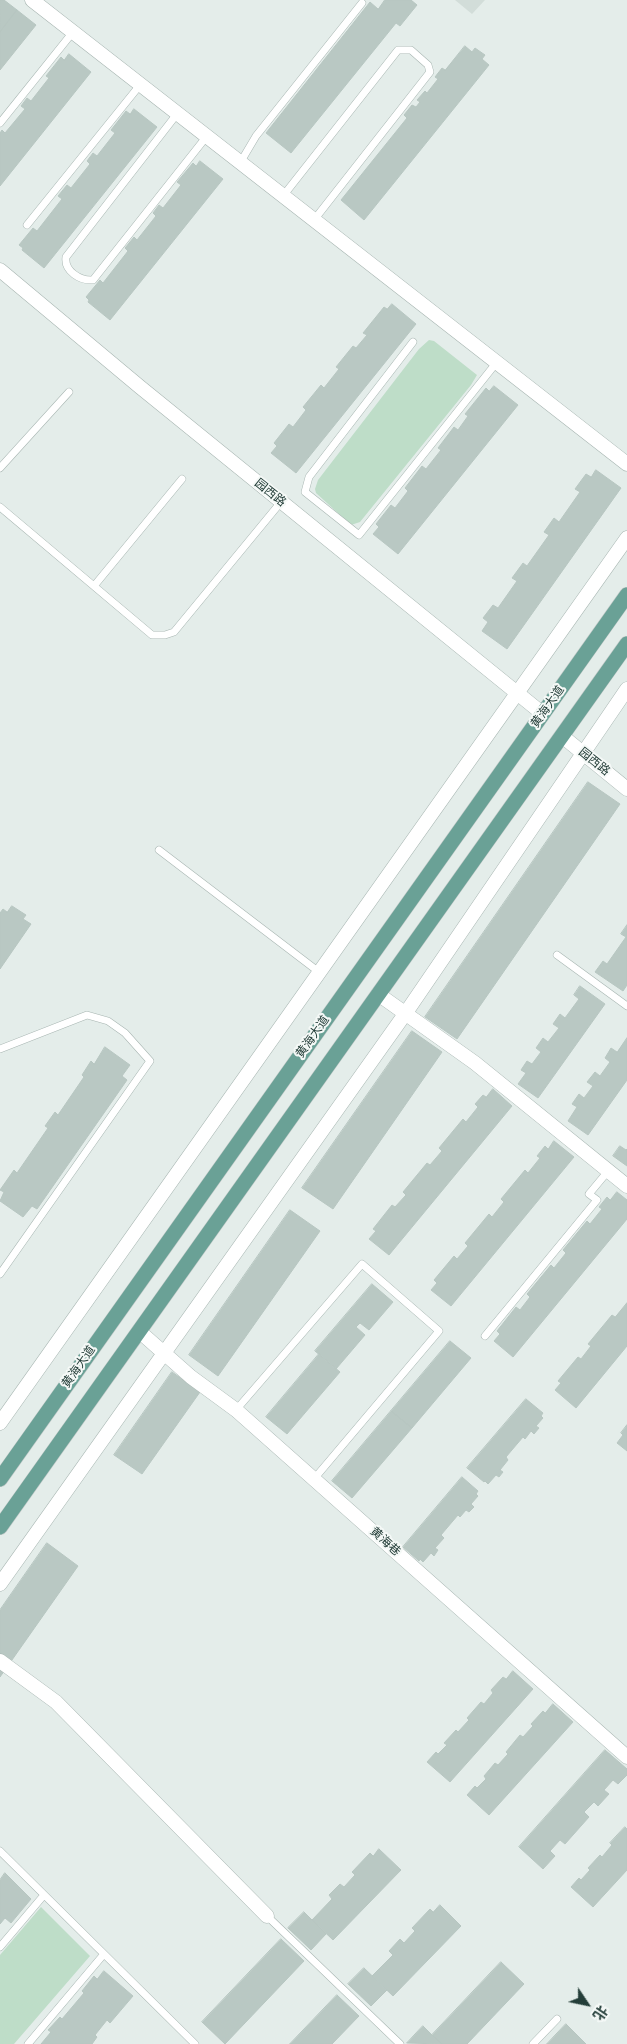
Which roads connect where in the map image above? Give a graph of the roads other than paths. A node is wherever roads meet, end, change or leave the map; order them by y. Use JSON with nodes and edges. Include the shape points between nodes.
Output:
{"nodes":[{"id":1,"x":32,"y":0,"type":"edge"},
{"id":2,"x":362,"y":2,"type":"dead end"},
{"id":3,"x":73,"y":32,"type":"junction"},
{"id":4,"x":140,"y":85,"type":"junction"},
{"id":5,"x":177,"y":114,"type":"junction"},
{"id":6,"x":0,"y":123,"type":"edge"},
{"id":7,"x":207,"y":136,"type":"junction"},
{"id":8,"x":240,"y":162,"type":"junction"},
{"id":9,"x":283,"y":196,"type":"junction"},
{"id":10,"x":314,"y":220,"type":"junction"},
{"id":11,"x":27,"y":225,"type":"dead end"},
{"id":12,"x":0,"y":270,"type":"edge"},
{"id":13,"x":413,"y":342,"type":"dead end"},
{"id":14,"x":497,"y":362,"type":"junction"},
{"id":15,"x":69,"y":392,"type":"dead end"},
{"id":16,"x":627,"y":464,"type":"edge"},
{"id":17,"x":0,"y":468,"type":"edge"},
{"id":18,"x":182,"y":479,"type":"dead end"},
{"id":19,"x":281,"y":502,"type":"junction"},
{"id":20,"x":0,"y":507,"type":"edge"},
{"id":21,"x":627,"y":538,"type":"edge"},
{"id":22,"x":94,"y":586,"type":"junction"},
{"id":23,"x":627,"y":595,"type":"edge"},
{"id":24,"x":627,"y":644,"type":"edge"},
{"id":25,"x":627,"y":689,"type":"edge"},
{"id":26,"x":517,"y":693,"type":"junction"},
{"id":27,"x":542,"y":714,"type":"junction"},
{"id":28,"x":562,"y":736,"type":"junction"},
{"id":29,"x":583,"y":753,"type":"junction"},
{"id":30,"x":627,"y":789,"type":"edge"},
{"id":31,"x":159,"y":850,"type":"dead end"},
{"id":32,"x":557,"y":955,"type":"dead end"},
{"id":33,"x":319,"y":972,"type":"junction"},
{"id":34,"x":378,"y":994,"type":"junction"},
{"id":35,"x":627,"y":1006,"type":"edge"},
{"id":36,"x":405,"y":1014,"type":"junction"},
{"id":37,"x":0,"y":1050,"type":"edge"},
{"id":38,"x":609,"y":1170,"type":"junction"},
{"id":39,"x":627,"y":1186,"type":"edge"},
{"id":40,"x":0,"y":1274,"type":"edge"},
{"id":41,"x":139,"y":1331,"type":"junction"},
{"id":42,"x":485,"y":1336,"type":"dead end"},
{"id":43,"x":164,"y":1353,"type":"junction"},
{"id":44,"x":236,"y":1410,"type":"junction"},
{"id":45,"x":0,"y":1423,"type":"edge"},
{"id":46,"x":0,"y":1479,"type":"edge"},
{"id":47,"x":314,"y":1479,"type":"junction"},
{"id":48,"x":0,"y":1527,"type":"edge"},
{"id":49,"x":0,"y":1584,"type":"edge"},
{"id":50,"x":0,"y":1661,"type":"edge"},
{"id":51,"x":627,"y":1757,"type":"edge"},
{"id":52,"x":0,"y":1851,"type":"edge"},
{"id":53,"x":44,"y":1895,"type":"junction"},
{"id":54,"x":266,"y":1916,"type":"joint"},
{"id":55,"x":0,"y":1947,"type":"edge"},
{"id":56,"x":104,"y":1954,"type":"junction"},
{"id":57,"x":557,"y":2019,"type":"dead end"},
{"id":58,"x":28,"y":2044,"type":"edge"},
{"id":59,"x":195,"y":2044,"type":"edge"},
{"id":60,"x":400,"y":2044,"type":"edge"},
{"id":61,"x":533,"y":2044,"type":"edge"}],
"edges":[{"from":1,"to":3,"type":"street"},
{"from":2,"to":8,"type":"lane","via":[[256,136]]},
{"from":3,"to":4,"type":"street"},
{"from":3,"to":6,"type":"lane"},
{"from":4,"to":5,"type":"street"},
{"from":4,"to":11,"type":"lane"},
{"from":5,"to":7,"type":"street"},
{"from":5,"to":7,"type":"lane","via":[[66,257],[68,268],[75,275],[85,281],[93,280]]},
{"from":7,"to":8,"type":"street"},
{"from":8,"to":9,"type":"street"},
{"from":9,"to":10,"type":"street"},
{"from":9,"to":10,"type":"lane","via":[[398,50],[412,50],[428,64],[430,72]]},
{"from":10,"to":14,"type":"street"},
{"from":12,"to":19,"type":"street","name":"园西路"},
{"from":13,"to":14,"type":"lane","via":[[306,485],[305,492],[359,535]]},
{"from":14,"to":16,"type":"street"},
{"from":15,"to":17,"type":"lane"},
{"from":18,"to":22,"type":"lane"},
{"from":19,"to":22,"type":"lane","via":[[174,632],[152,635]]},
{"from":19,"to":26,"type":"street","name":"园西路"},
{"from":20,"to":22,"type":"lane"},
{"from":21,"to":26,"type":"street"},
{"from":23,"to":27,"type":"main road","name":"黄海大道"},
{"from":24,"to":28,"type":"main road"},
{"from":25,"to":29,"type":"street"},
{"from":26,"to":27,"type":"street","name":"园西路"},
{"from":26,"to":33,"type":"street"},
{"from":27,"to":46,"type":"main road","name":"黄海大道"},
{"from":28,"to":29,"type":"street","name":"园西路"},
{"from":28,"to":34,"type":"main road"},
{"from":29,"to":30,"type":"street","name":"园西路"},
{"from":29,"to":36,"type":"street"},
{"from":31,"to":33,"type":"lane"},
{"from":32,"to":35,"type":"lane"},
{"from":33,"to":45,"type":"street"},
{"from":34,"to":36,"type":"street"},
{"from":34,"to":41,"type":"main road"},
{"from":36,"to":38,"type":"street","via":[[475,1063]]},
{"from":36,"to":43,"type":"street"},
{"from":37,"to":40,"type":"lane","via":[[87,1015],[108,1021],[125,1033],[150,1061]]},
{"from":38,"to":39,"type":"street"},
{"from":38,"to":42,"type":"lane","via":[[590,1194],[597,1200]]},
{"from":41,"to":43,"type":"street","name":"黄海巷"},
{"from":41,"to":48,"type":"main road"},
{"from":43,"to":44,"type":"street","name":"黄海巷"},
{"from":43,"to":49,"type":"street"},
{"from":44,"to":47,"type":"street","name":"黄海巷"},
{"from":44,"to":47,"type":"lane","via":[[362,1264],[439,1331]]},
{"from":47,"to":51,"type":"street","name":"黄海巷"},
{"from":50,"to":54,"type":"street","via":[[56,1702]]},
{"from":52,"to":53,"type":"lane"},
{"from":53,"to":55,"type":"lane"},
{"from":53,"to":56,"type":"lane"},
{"from":54,"to":60,"type":"lane"},
{"from":56,"to":58,"type":"lane"},
{"from":56,"to":59,"type":"lane"},
{"from":57,"to":61,"type":"lane"}]}
